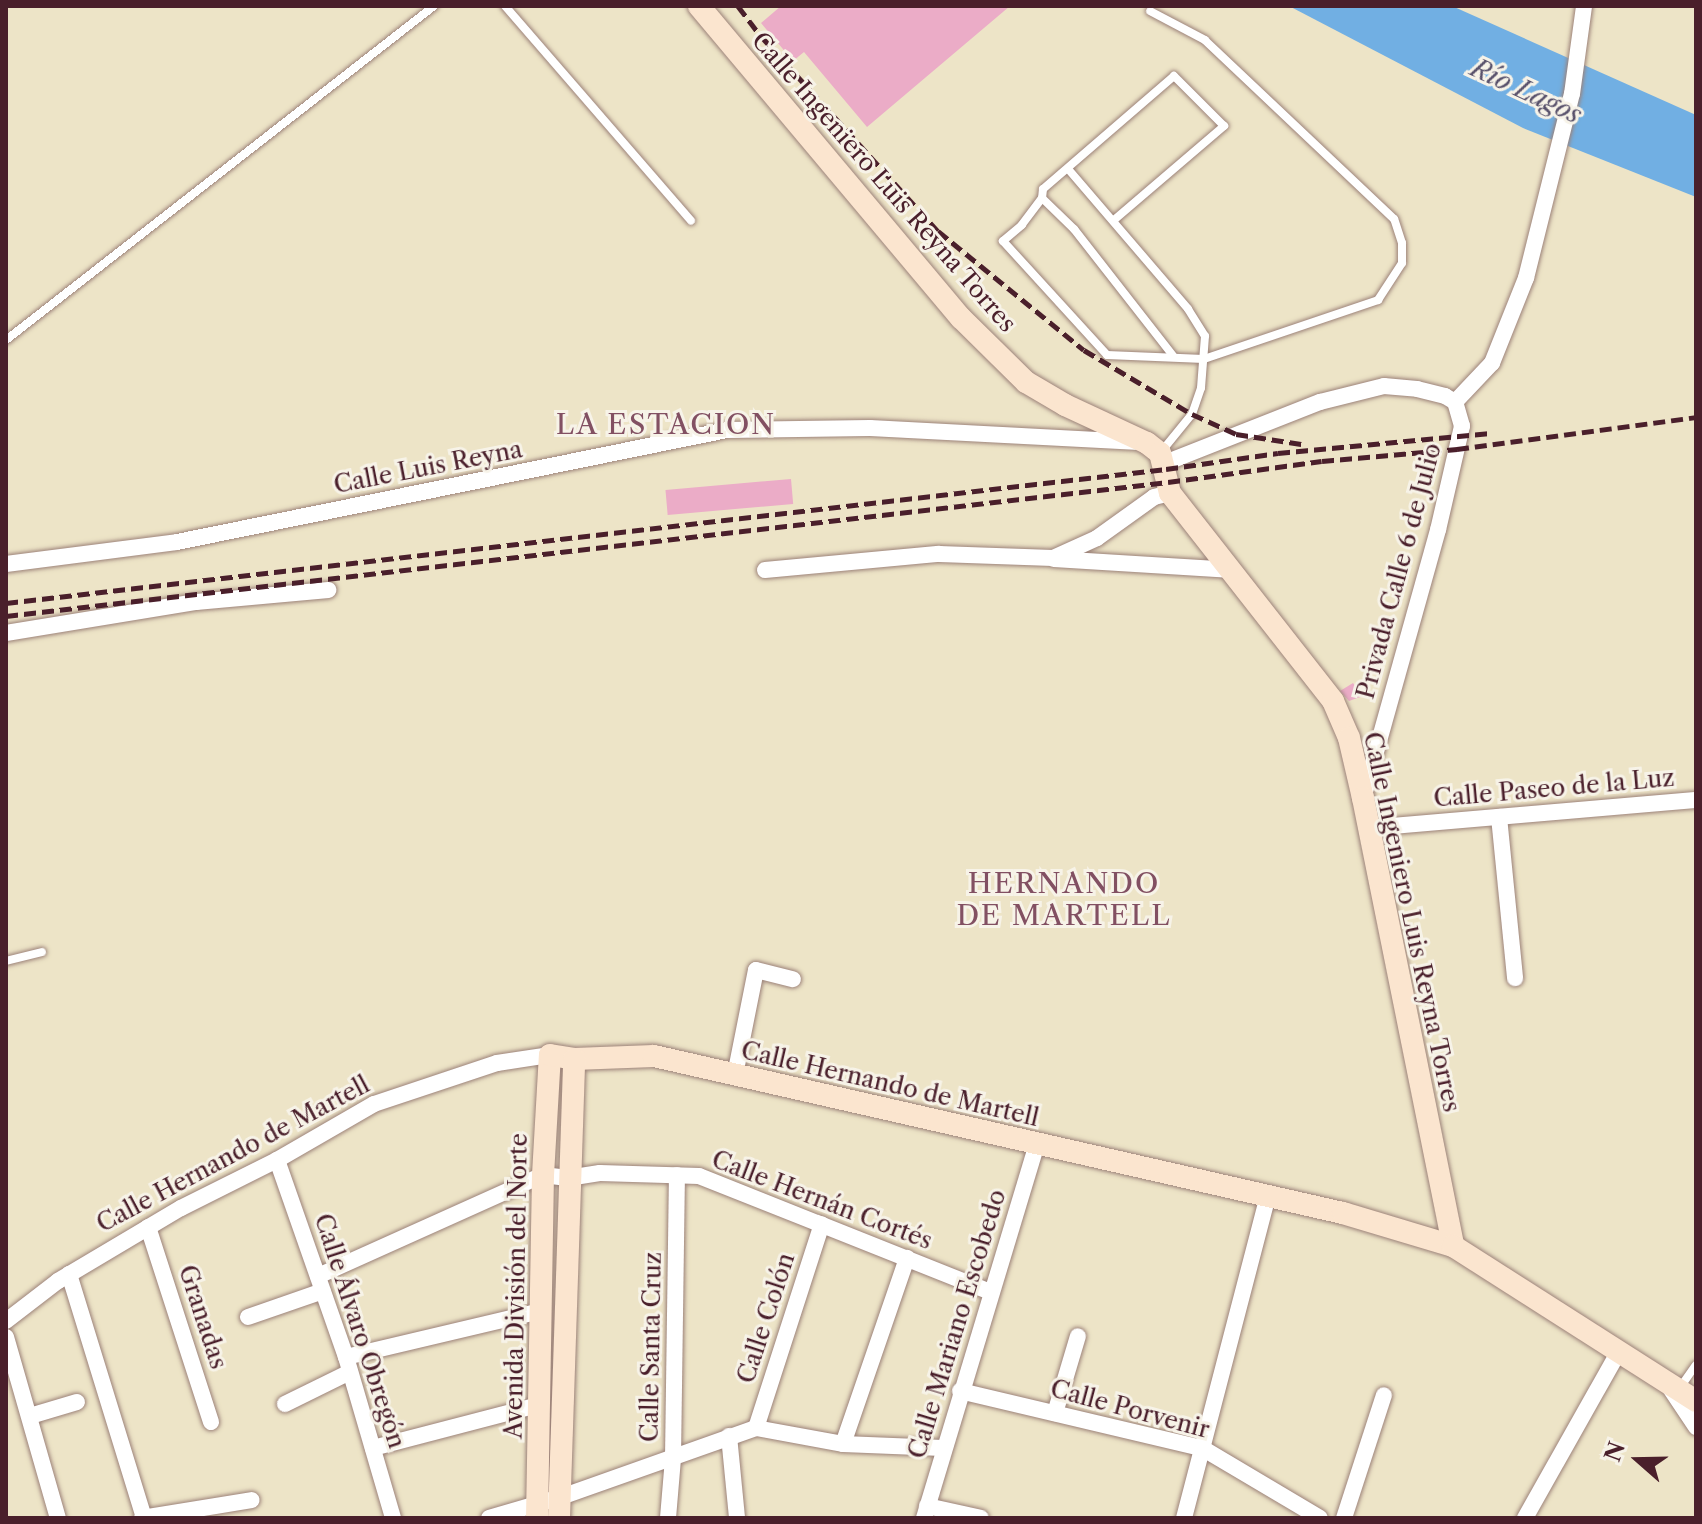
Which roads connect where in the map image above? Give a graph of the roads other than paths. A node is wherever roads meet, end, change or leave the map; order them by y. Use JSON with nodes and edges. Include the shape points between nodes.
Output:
{"nodes":[{"id":1,"x":434,"y":6,"type":"edge"},
{"id":2,"x":505,"y":6,"type":"edge"},
{"id":3,"x":699,"y":6,"type":"edge"},
{"id":4,"x":1584,"y":6,"type":"edge"},
{"id":5,"x":1150,"y":11,"type":"dead end"},
{"id":6,"x":1069,"y":170,"type":"junction"},
{"id":7,"x":1042,"y":198,"type":"junction"},
{"id":8,"x":1114,"y":220,"type":"junction"},
{"id":9,"x":691,"y":221,"type":"dead end"},
{"id":10,"x":6,"y":340,"type":"edge"},
{"id":11,"x":1174,"y":357,"type":"junction"},
{"id":12,"x":1204,"y":359,"type":"junction"},
{"id":13,"x":1455,"y":402,"type":"junction"},
{"id":14,"x":1157,"y":453,"type":"junction"},
{"id":15,"x":1170,"y":493,"type":"junction"},
{"id":16,"x":1053,"y":558,"type":"junction"},
{"id":17,"x":6,"y":564,"type":"edge"},
{"id":18,"x":765,"y":570,"type":"dead end"},
{"id":19,"x":1233,"y":570,"type":"junction"},
{"id":20,"x":328,"y":590,"type":"dead end"},
{"id":21,"x":6,"y":633,"type":"edge"},
{"id":22,"x":1363,"y":798,"type":"junction"},
{"id":23,"x":1696,"y":800,"type":"edge"},
{"id":24,"x":1499,"y":817,"type":"junction"},
{"id":25,"x":1368,"y":828,"type":"junction"},
{"id":26,"x":42,"y":952,"type":"dead end"},
{"id":27,"x":6,"y":961,"type":"edge"},
{"id":28,"x":1515,"y":978,"type":"dead end"},
{"id":29,"x":793,"y":979,"type":"dead end"},
{"id":30,"x":550,"y":1055,"type":"junction"},
{"id":31,"x":574,"y":1059,"type":"junction"},
{"id":32,"x":735,"y":1075,"type":"junction"},
{"id":33,"x":1037,"y":1144,"type":"junction"},
{"id":34,"x":277,"y":1160,"type":"junction"},
{"id":35,"x":543,"y":1175,"type":"junction"},
{"id":36,"x":677,"y":1175,"type":"junction"},
{"id":37,"x":568,"y":1178,"type":"junction"},
{"id":38,"x":1268,"y":1196,"type":"junction"},
{"id":39,"x":822,"y":1224,"type":"junction"},
{"id":40,"x":148,"y":1227,"type":"junction"},
{"id":41,"x":1453,"y":1246,"type":"junction"},
{"id":42,"x":907,"y":1258,"type":"junction"},
{"id":43,"x":69,"y":1274,"type":"junction"},
{"id":44,"x":320,"y":1284,"type":"junction"},
{"id":45,"x":991,"y":1292,"type":"junction"},
{"id":46,"x":541,"y":1311,"type":"junction"},
{"id":47,"x":248,"y":1317,"type":"dead end"},
{"id":48,"x":6,"y":1321,"type":"edge"},
{"id":49,"x":1078,"y":1336,"type":"dead end"},
{"id":50,"x":6,"y":1337,"type":"edge"},
{"id":51,"x":1619,"y":1351,"type":"junction"},
{"id":52,"x":348,"y":1364,"type":"junction"},
{"id":53,"x":1696,"y":1365,"type":"edge"},
{"id":54,"x":960,"y":1391,"type":"junction"},
{"id":55,"x":1680,"y":1391,"type":"edge"},
{"id":56,"x":1384,"y":1395,"type":"dead end"},
{"id":57,"x":77,"y":1402,"type":"dead end"},
{"id":58,"x":285,"y":1404,"type":"dead end"},
{"id":59,"x":538,"y":1405,"type":"junction"},
{"id":60,"x":1055,"y":1413,"type":"junction"},
{"id":61,"x":30,"y":1416,"type":"junction"},
{"id":62,"x":211,"y":1422,"type":"dead end"},
{"id":63,"x":1696,"y":1427,"type":"edge"},
{"id":64,"x":756,"y":1428,"type":"junction"},
{"id":65,"x":729,"y":1436,"type":"junction"},
{"id":66,"x":843,"y":1444,"type":"junction"},
{"id":67,"x":373,"y":1448,"type":"junction"},
{"id":68,"x":943,"y":1448,"type":"junction"},
{"id":69,"x":1202,"y":1448,"type":"junction"},
{"id":70,"x":673,"y":1458,"type":"junction"},
{"id":71,"x":252,"y":1500,"type":"dead end"},
{"id":72,"x":549,"y":1508,"type":"edge"},
{"id":73,"x":926,"y":1512,"type":"edge"},
{"id":74,"x":166,"y":1516,"type":"edge"},
{"id":75,"x":58,"y":1518,"type":"edge"},
{"id":76,"x":143,"y":1518,"type":"edge"},
{"id":77,"x":393,"y":1518,"type":"edge"},
{"id":78,"x":489,"y":1518,"type":"edge"},
{"id":79,"x":668,"y":1518,"type":"edge"},
{"id":80,"x":737,"y":1518,"type":"edge"},
{"id":81,"x":981,"y":1518,"type":"edge"},
{"id":82,"x":1184,"y":1518,"type":"edge"},
{"id":83,"x":1320,"y":1518,"type":"edge"},
{"id":84,"x":1344,"y":1518,"type":"edge"},
{"id":85,"x":1525,"y":1518,"type":"edge"}],
"edges":[{"from":1,"to":10,"type":"lane"},
{"from":2,"to":9,"type":"lane"},
{"from":3,"to":14,"type":"street","name":"Calle Ingeniero Luis Reyna Torres","via":[[961,318],[1026,382]]},
{"from":4,"to":13,"type":"street","via":[[1572,94],[1526,278],[1492,363]]},
{"from":5,"to":12,"type":"lane","via":[[1205,40],[1394,219],[1402,243],[1402,263],[1378,300]]},
{"from":6,"to":7,"type":"lane","via":[[1043,189]]},
{"from":6,"to":8,"type":"lane"},
{"from":6,"to":8,"type":"lane","via":[[1077,157],[1174,76],[1224,126]]},
{"from":7,"to":11,"type":"lane","via":[[1074,229]]},
{"from":7,"to":11,"type":"lane","via":[[1003,241],[1107,355]]},
{"from":8,"to":12,"type":"lane","via":[[1188,309],[1205,336]]},
{"from":11,"to":12,"type":"lane"},
{"from":12,"to":14,"type":"lane","via":[[1192,414]]},
{"from":13,"to":14,"type":"street","name":"Calle Luis Reyna","via":[[1417,389],[1384,386]]},
{"from":13,"to":22,"type":"street","name":"Privada Calle 6 de Julio","via":[[1462,426],[1441,517]]},
{"from":14,"to":15,"type":"street","name":"Calle Ingeniero Luis Reyna Torres"},
{"from":14,"to":17,"type":"street","name":"Calle Luis Reyna","via":[[870,428],[727,430],[177,542]]},
{"from":15,"to":16,"type":"street","via":[[1154,497],[1097,538]]},
{"from":15,"to":19,"type":"street","name":"Calle Ingeniero Luis Reyna Torres"},
{"from":16,"to":18,"type":"street","via":[[939,554]]},
{"from":16,"to":19,"type":"street"},
{"from":19,"to":22,"type":"street","name":"Calle Ingeniero Luis Reyna Torres","via":[[1333,701],[1349,738]]},
{"from":20,"to":21,"type":"street","via":[[196,602]]},
{"from":22,"to":25,"type":"street","name":"Calle Ingeniero Luis Reyna Torres"},
{"from":23,"to":24,"type":"street","name":"Calle Paseo de la Luz"},
{"from":24,"to":25,"type":"street","name":"Calle Paseo de la Luz"},
{"from":24,"to":28,"type":"street"},
{"from":25,"to":41,"type":"street","name":"Calle Ingeniero Luis Reyna Torres"},
{"from":26,"to":27,"type":"lane"},
{"from":29,"to":32,"type":"street","via":[[756,970]]},
{"from":30,"to":31,"type":"street","name":"Calle Hernando de Martell"},
{"from":30,"to":34,"type":"street","name":"Calle Hernando de Martell","via":[[497,1063],[374,1104]]},
{"from":30,"to":35,"type":"street","name":"Avenida División del Norte"},
{"from":31,"to":32,"type":"street","name":"Calle Hernando de Martell","via":[[654,1056]]},
{"from":31,"to":37,"type":"street","name":"Avenida División del Norte"},
{"from":32,"to":33,"type":"street","name":"Calle Hernando de Martell"},
{"from":33,"to":38,"type":"street","name":"Calle Hernando de Martell"},
{"from":33,"to":45,"type":"street","name":"Calle Mariano Escobedo"},
{"from":34,"to":40,"type":"street","name":"Calle Hernando de Martell"},
{"from":34,"to":44,"type":"street","name":"Calle Álvaro Obregón"},
{"from":35,"to":37,"type":"street","name":"Calle Hernán Cortés"},
{"from":35,"to":44,"type":"street"},
{"from":35,"to":46,"type":"street","name":"Avenida División del Norte"},
{"from":36,"to":37,"type":"street","name":"Calle Hernán Cortés","via":[[600,1173]]},
{"from":36,"to":39,"type":"street","name":"Calle Hernán Cortés","via":[[699,1176]]},
{"from":36,"to":70,"type":"street","name":"Calle Santa Cruz"},
{"from":37,"to":72,"type":"street","name":"Avenida División del Norte"},
{"from":38,"to":41,"type":"street","name":"Calle Hernando de Martell"},
{"from":38,"to":69,"type":"street"},
{"from":39,"to":42,"type":"street","name":"Calle Hernán Cortés"},
{"from":39,"to":64,"type":"street","name":"Calle Colón"},
{"from":40,"to":43,"type":"street","name":"Calle Hernando de Martell"},
{"from":40,"to":62,"type":"street","name":"Granadas"},
{"from":41,"to":51,"type":"street","name":"Calle Hernando de Martell"},
{"from":42,"to":45,"type":"street","name":"Calle Hernán Cortés"},
{"from":42,"to":66,"type":"street"},
{"from":43,"to":48,"type":"street","name":"Calle Hernando de Martell"},
{"from":43,"to":76,"type":"street"},
{"from":44,"to":47,"type":"street"},
{"from":44,"to":52,"type":"street","name":"Calle Álvaro Obregón"},
{"from":45,"to":54,"type":"street","name":"Calle Mariano Escobedo"},
{"from":46,"to":52,"type":"street"},
{"from":46,"to":59,"type":"street","name":"Avenida División del Norte"},
{"from":49,"to":60,"type":"street"},
{"from":50,"to":61,"type":"street"},
{"from":51,"to":55,"type":"street","name":"Calle Hernando de Martell"},
{"from":51,"to":85,"type":"street"},
{"from":52,"to":58,"type":"street"},
{"from":52,"to":67,"type":"street","name":"Calle Álvaro Obregón"},
{"from":53,"to":55,"type":"lane"},
{"from":54,"to":60,"type":"street","name":"Calle Porvenir"},
{"from":54,"to":68,"type":"street","name":"Calle Mariano Escobedo"},
{"from":55,"to":63,"type":"street"},
{"from":56,"to":84,"type":"street"},
{"from":57,"to":61,"type":"street"},
{"from":59,"to":67,"type":"street"},
{"from":59,"to":72,"type":"street","name":"Avenida División del Norte"},
{"from":60,"to":69,"type":"street","name":"Calle Porvenir"},
{"from":61,"to":75,"type":"street"},
{"from":64,"to":65,"type":"street"},
{"from":64,"to":66,"type":"street"},
{"from":65,"to":70,"type":"street"},
{"from":65,"to":80,"type":"street"},
{"from":66,"to":68,"type":"street"},
{"from":67,"to":77,"type":"street","name":"Calle Álvaro Obregón"},
{"from":68,"to":73,"type":"street","name":"Calle Mariano Escobedo"},
{"from":69,"to":82,"type":"street"},
{"from":69,"to":83,"type":"street","name":"Calle Porvenir"},
{"from":70,"to":72,"type":"street"},
{"from":70,"to":79,"type":"street","name":"Calle Santa Cruz"},
{"from":71,"to":74,"type":"street"},
{"from":72,"to":78,"type":"street"},
{"from":73,"to":81,"type":"street"},
{"from":74,"to":76,"type":"street"}]}
